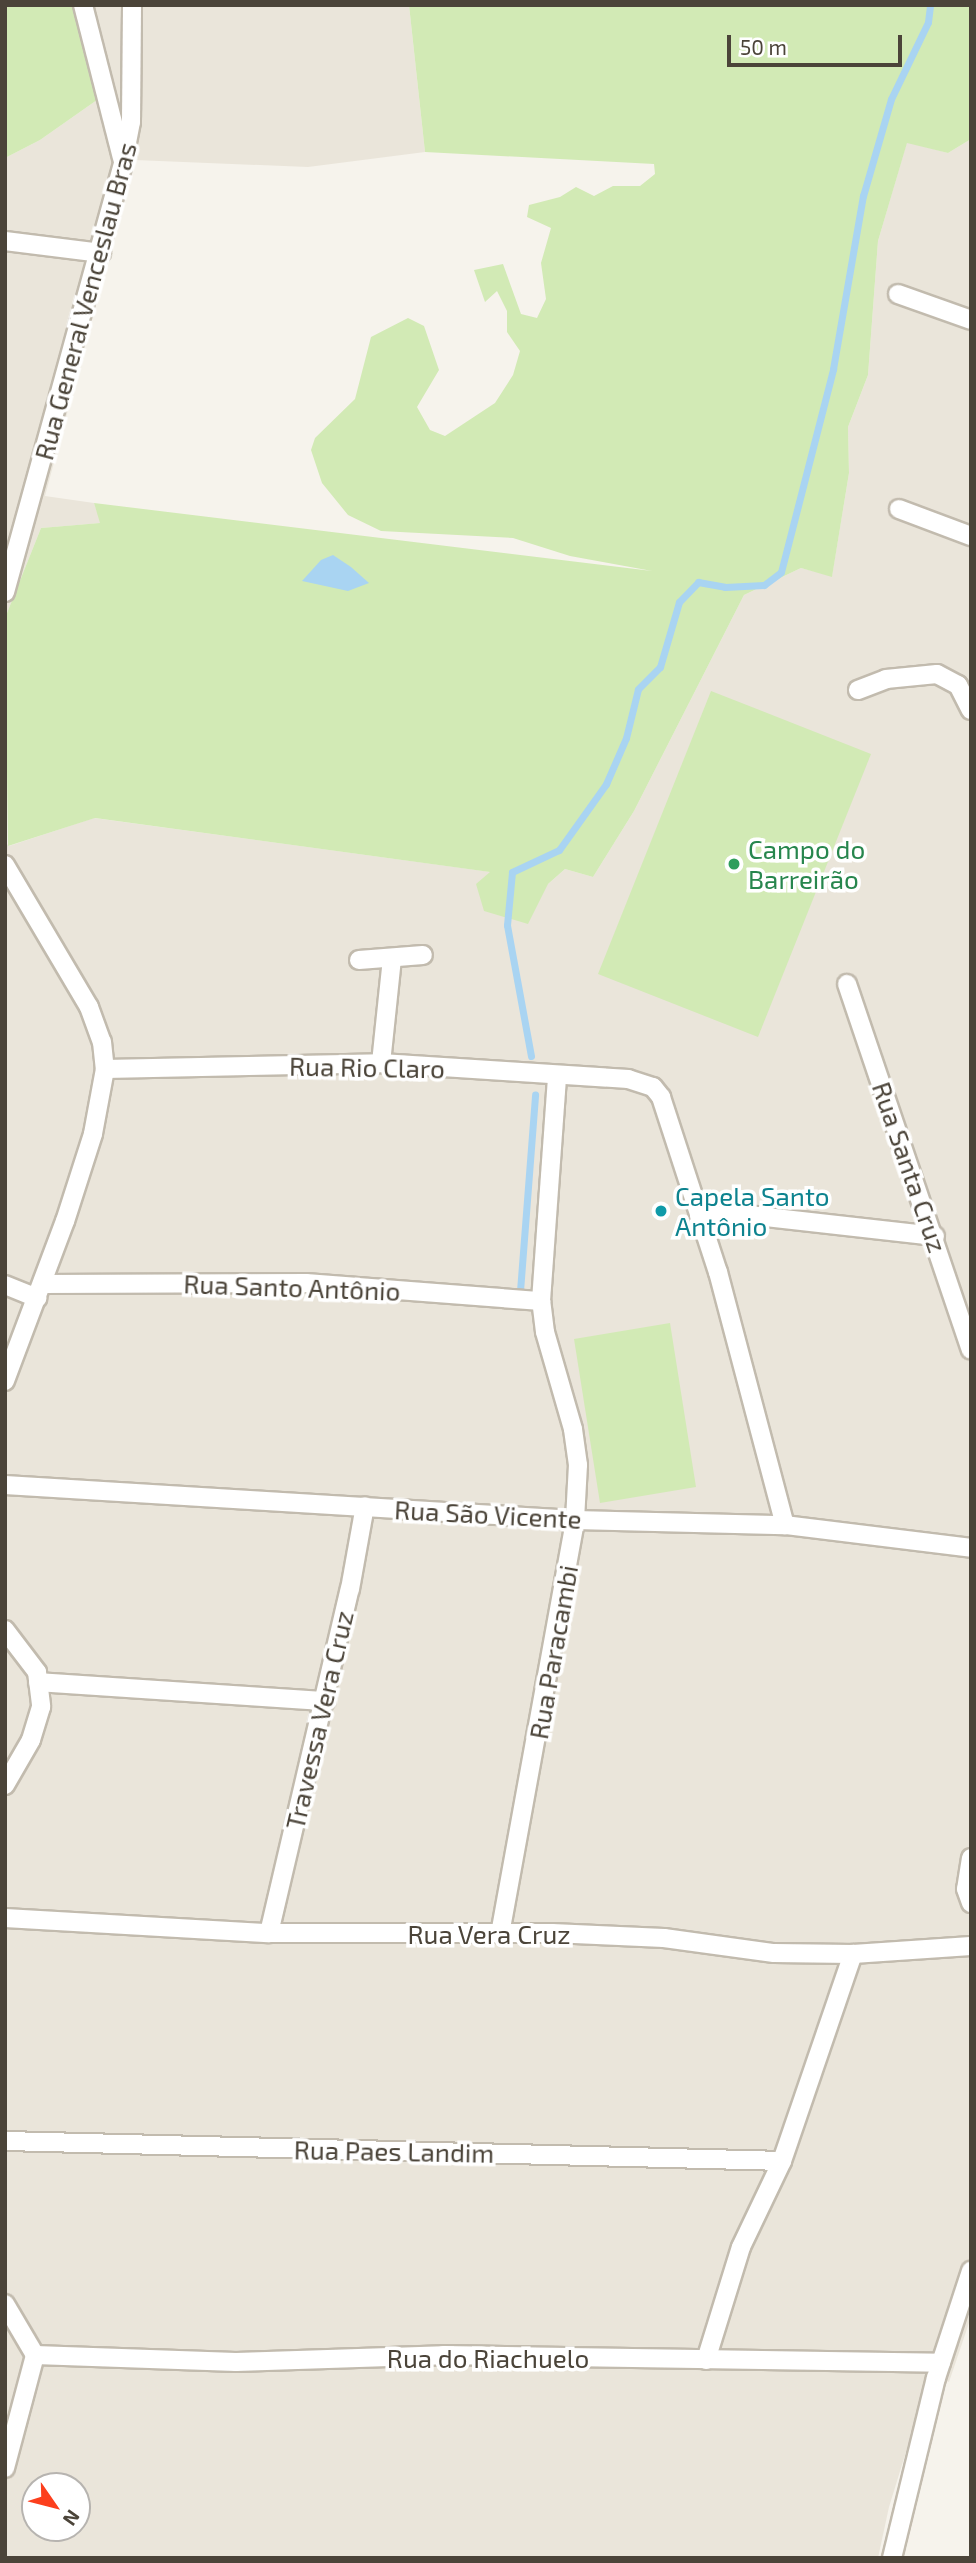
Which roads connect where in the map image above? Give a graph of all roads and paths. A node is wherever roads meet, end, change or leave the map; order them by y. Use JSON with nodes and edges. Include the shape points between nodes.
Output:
{"nodes":[{"id":1,"x":83,"y":5,"type":"edge"},
{"id":2,"x":132,"y":5,"type":"edge"},
{"id":3,"x":123,"y":163,"type":"junction"},
{"id":4,"x":5,"y":241,"type":"edge"},
{"id":5,"x":101,"y":253,"type":"junction"},
{"id":6,"x":898,"y":293,"type":"dead end"},
{"id":7,"x":971,"y":320,"type":"edge"},
{"id":8,"x":899,"y":509,"type":"dead end"},
{"id":9,"x":971,"y":536,"type":"edge"},
{"id":10,"x":5,"y":592,"type":"edge"},
{"id":11,"x":858,"y":690,"type":"dead end"},
{"id":12,"x":971,"y":710,"type":"edge"},
{"id":13,"x":5,"y":864,"type":"edge"},
{"id":14,"x":423,"y":955,"type":"dead end"},
{"id":15,"x":392,"y":959,"type":"junction"},
{"id":16,"x":359,"y":960,"type":"dead end"},
{"id":17,"x":847,"y":985,"type":"dead end"},
{"id":18,"x":381,"y":1063,"type":"junction"},
{"id":19,"x":105,"y":1069,"type":"junction"},
{"id":20,"x":557,"y":1077,"type":"junction"},
{"id":21,"x":699,"y":1216,"type":"junction"},
{"id":22,"x":934,"y":1236,"type":"junction"},
{"id":23,"x":5,"y":1286,"type":"edge"},
{"id":24,"x":40,"y":1291,"type":"junction"},
{"id":25,"x":541,"y":1301,"type":"junction"},
{"id":26,"x":971,"y":1350,"type":"edge"},
{"id":27,"x":5,"y":1381,"type":"edge"},
{"id":28,"x":5,"y":1485,"type":"edge"},
{"id":29,"x":365,"y":1506,"type":"junction"},
{"id":30,"x":575,"y":1520,"type":"junction"},
{"id":31,"x":785,"y":1525,"type":"junction"},
{"id":32,"x":971,"y":1548,"type":"edge"},
{"id":33,"x":5,"y":1630,"type":"edge"},
{"id":34,"x":38,"y":1682,"type":"junction"},
{"id":35,"x":325,"y":1701,"type":"junction"},
{"id":36,"x":5,"y":1785,"type":"edge"},
{"id":37,"x":971,"y":1858,"type":"edge"},
{"id":38,"x":971,"y":1903,"type":"edge"},
{"id":39,"x":5,"y":1918,"type":"edge"},
{"id":40,"x":269,"y":1933,"type":"junction"},
{"id":41,"x":500,"y":1934,"type":"junction"},
{"id":42,"x":971,"y":1946,"type":"edge"},
{"id":43,"x":853,"y":1954,"type":"junction"},
{"id":44,"x":5,"y":2141,"type":"edge"},
{"id":45,"x":782,"y":2161,"type":"junction"},
{"id":46,"x":971,"y":2272,"type":"edge"},
{"id":47,"x":5,"y":2304,"type":"edge"},
{"id":48,"x":35,"y":2355,"type":"junction"},
{"id":49,"x":706,"y":2360,"type":"junction"},
{"id":50,"x":941,"y":2363,"type":"junction"},
{"id":51,"x":5,"y":2468,"type":"edge"},
{"id":52,"x":892,"y":2558,"type":"edge"}],
"edges":[{"from":1,"to":3,"type":"street"},
{"from":2,"to":3,"type":"street","name":"Rua General Venceslau Bras","via":[[131,122]]},
{"from":3,"to":5,"type":"street","name":"Rua General Venceslau Bras"},
{"from":4,"to":5,"type":"street"},
{"from":5,"to":10,"type":"street","name":"Rua General Venceslau Bras"},
{"from":6,"to":7,"type":"street"},
{"from":8,"to":9,"type":"street"},
{"from":11,"to":12,"type":"street","via":[[886,679],[937,674],[958,685]]},
{"from":13,"to":19,"type":"street","via":[[89,1007],[102,1042]]},
{"from":14,"to":15,"type":"street"},
{"from":15,"to":16,"type":"street"},
{"from":15,"to":18,"type":"street"},
{"from":17,"to":22,"type":"street","name":"Rua Santa Cruz"},
{"from":18,"to":19,"type":"street","name":"Rua Rio Claro"},
{"from":18,"to":20,"type":"street","name":"Rua Rio Claro"},
{"from":19,"to":24,"type":"street","via":[[93,1134]]},
{"from":20,"to":21,"type":"street","name":"Rua Rio Claro","via":[[628,1079],[653,1087],[661,1097]]},
{"from":20,"to":25,"type":"street","name":"Rua Paracambi"},
{"from":21,"to":22,"type":"street","via":[[757,1216]]},
{"from":21,"to":31,"type":"street"},
{"from":22,"to":26,"type":"street","name":"Rua Santa Cruz"},
{"from":23,"to":24,"type":"street"},
{"from":24,"to":25,"type":"street","name":"Rua Santo Antônio","via":[[306,1283]]},
{"from":24,"to":27,"type":"street"},
{"from":25,"to":30,"type":"street","name":"Rua Paracambi","via":[[545,1332],[573,1429],[578,1465]]},
{"from":28,"to":29,"type":"street","name":"Rua São Vicente"},
{"from":29,"to":30,"type":"street","name":"Rua São Vicente"},
{"from":29,"to":35,"type":"street","name":"Travessa Vera Cruz"},
{"from":30,"to":31,"type":"street","name":"Rua São Vicente"},
{"from":30,"to":41,"type":"street","name":"Rua Paracambi"},
{"from":31,"to":32,"type":"street","name":"Rua São Vicente"},
{"from":33,"to":34,"type":"street","via":[[26,1654]]},
{"from":34,"to":35,"type":"street"},
{"from":34,"to":36,"type":"street","via":[[41,1707],[31,1740]]},
{"from":35,"to":40,"type":"street","name":"Travessa Vera Cruz"},
{"from":37,"to":38,"type":"street","via":[[966,1889]]},
{"from":39,"to":40,"type":"street","name":"Rua Vera Cruz"},
{"from":40,"to":41,"type":"street","name":"Rua Vera Cruz"},
{"from":41,"to":43,"type":"street","name":"Rua Vera Cruz","via":[[664,1938],[740,1950]]},
{"from":42,"to":43,"type":"street","name":"Rua Vera Cruz"},
{"from":43,"to":45,"type":"street"},
{"from":44,"to":45,"type":"street","name":"Rua Paes Landim"},
{"from":45,"to":49,"type":"street","via":[[741,2247]]},
{"from":46,"to":50,"type":"street"},
{"from":47,"to":48,"type":"street"},
{"from":48,"to":49,"type":"street","name":"Rua do Riachuelo","via":[[236,2362],[443,2355]]},
{"from":48,"to":51,"type":"street"},
{"from":49,"to":50,"type":"street","name":"Rua do Riachuelo"},
{"from":50,"to":52,"type":"street"}]}
